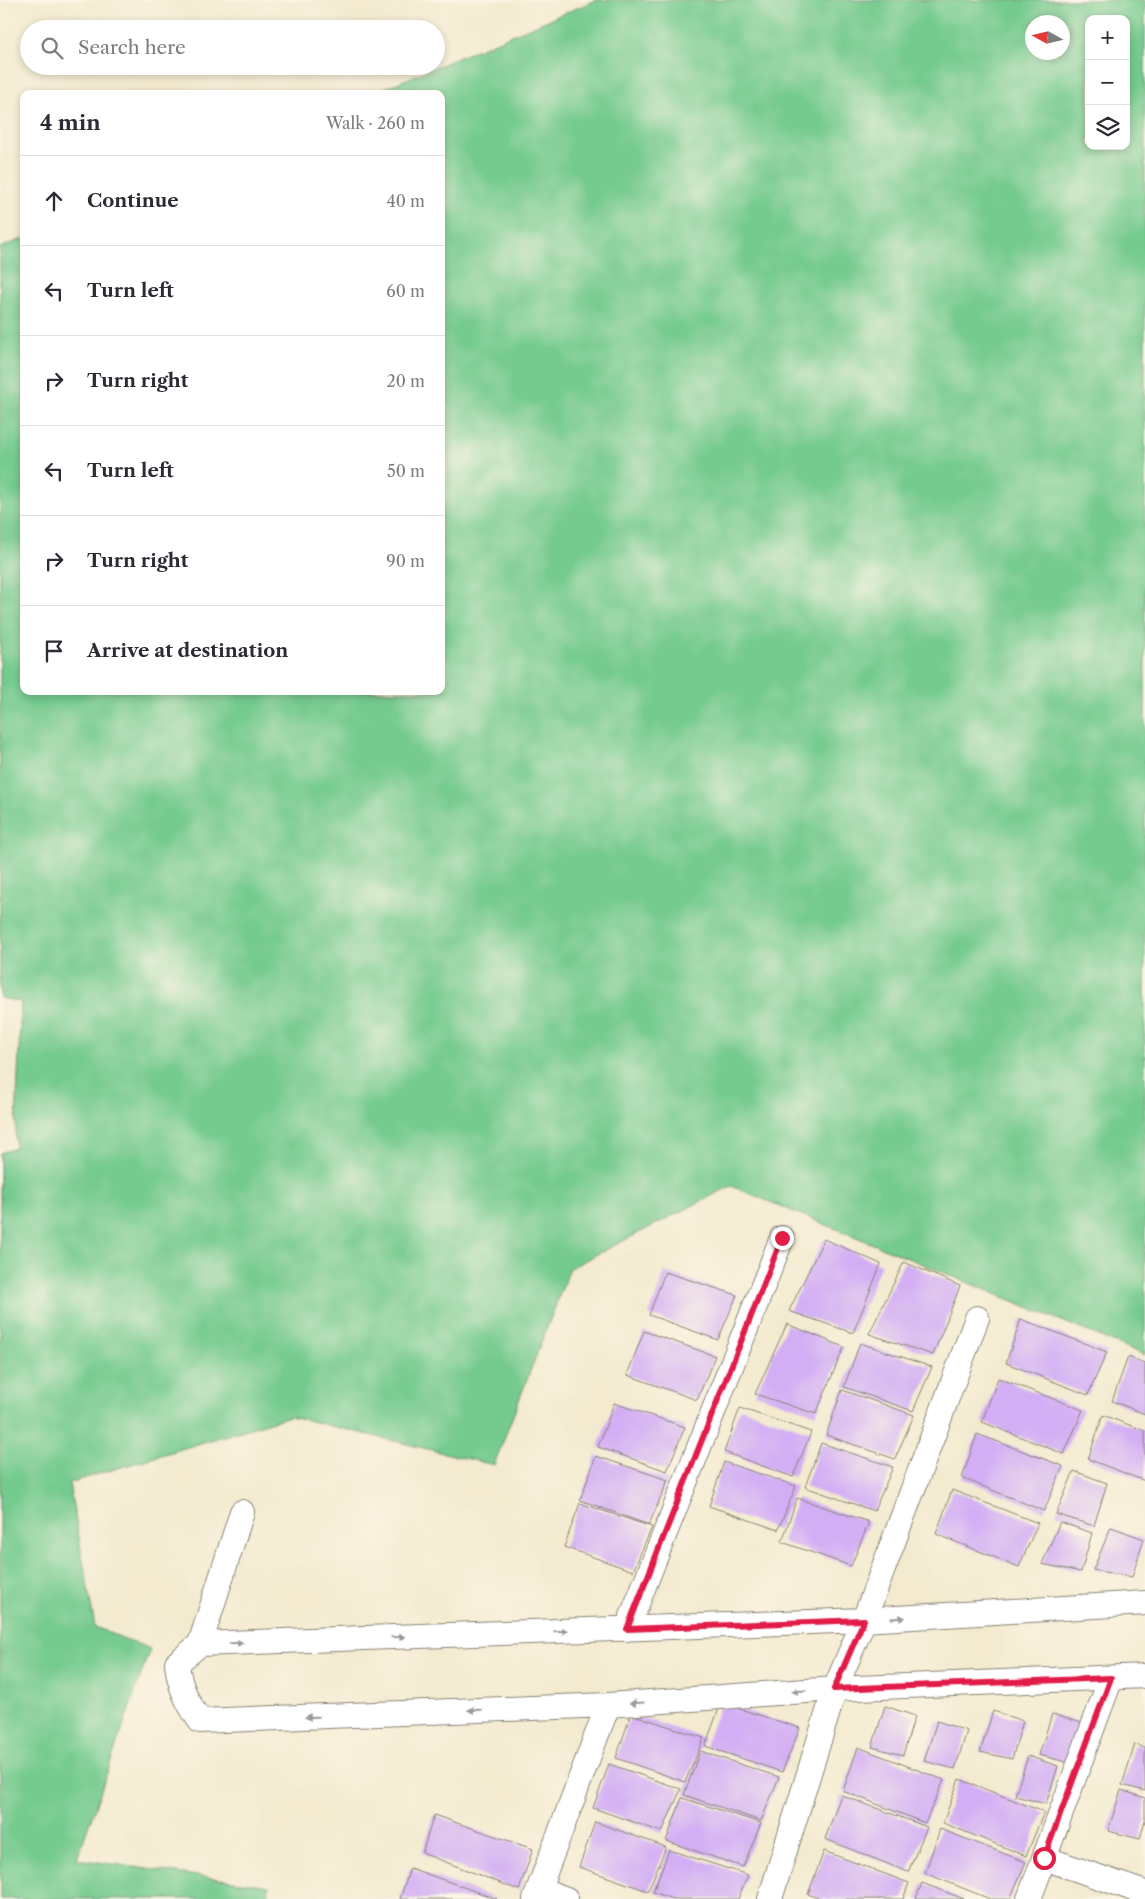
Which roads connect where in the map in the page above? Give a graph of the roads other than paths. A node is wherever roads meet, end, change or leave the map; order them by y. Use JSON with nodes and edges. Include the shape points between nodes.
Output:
{"nodes":[{"id":1,"x":782,"y":1238,"type":"dead end"},
{"id":2,"x":977,"y":1318,"type":"dead end"},
{"id":3,"x":242,"y":1512,"type":"dead end"},
{"id":4,"x":1143,"y":1597,"type":"edge"},
{"id":5,"x":864,"y":1620,"type":"junction"},
{"id":6,"x":627,"y":1629,"type":"junction"},
{"id":7,"x":200,"y":1644,"type":"junction"},
{"id":8,"x":1145,"y":1676,"type":"edge"},
{"id":9,"x":1111,"y":1678,"type":"junction"},
{"id":10,"x":834,"y":1689,"type":"junction"},
{"id":11,"x":608,"y":1705,"type":"junction"},
{"id":12,"x":1044,"y":1858,"type":"junction"},
{"id":13,"x":1145,"y":1893,"type":"edge"},
{"id":14,"x":537,"y":1894,"type":"edge"},
{"id":15,"x":566,"y":1899,"type":"edge"},
{"id":16,"x":770,"y":1899,"type":"edge"},
{"id":17,"x":1029,"y":1899,"type":"edge"}],
"edges":[{"from":1,"to":6,"type":"street"},
{"from":2,"to":5,"type":"street"},
{"from":3,"to":7,"type":"street"},
{"from":5,"to":4,"type":"street","one_way":true},
{"from":5,"to":6,"type":"street"},
{"from":5,"to":10,"type":"street"},
{"from":7,"to":6,"type":"street","one_way":true},
{"from":11,"to":7,"type":"street","one_way":true,"via":[[200,1721],[179,1681],[177,1663]]},
{"from":8,"to":9,"type":"street"},
{"from":9,"to":10,"type":"street"},
{"from":9,"to":12,"type":"street"},
{"from":10,"to":11,"type":"street","one_way":true},
{"from":10,"to":16,"type":"street"},
{"from":11,"to":14,"type":"street"},
{"from":12,"to":13,"type":"street"},
{"from":12,"to":17,"type":"street"},
{"from":14,"to":15,"type":"street"}]}
